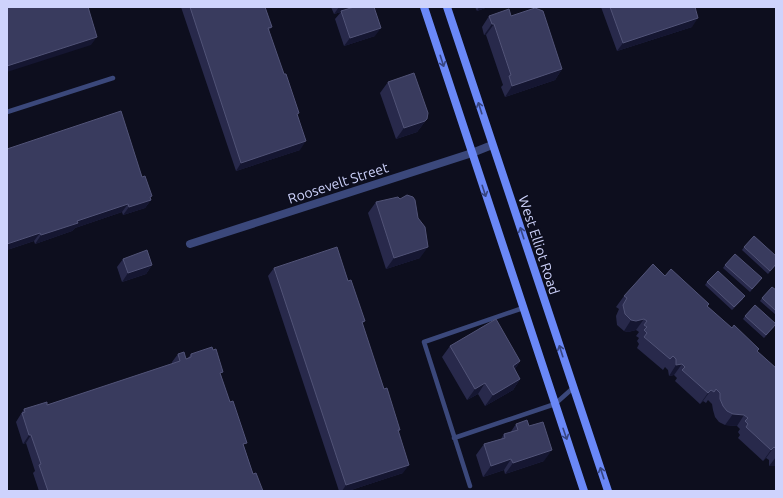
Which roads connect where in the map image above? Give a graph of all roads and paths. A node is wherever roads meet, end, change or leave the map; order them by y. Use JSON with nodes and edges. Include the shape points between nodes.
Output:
{"nodes":[{"id":1,"x":424,"y":7,"type":"edge"},
{"id":2,"x":447,"y":7,"type":"edge"},
{"id":3,"x":113,"y":78,"type":"dead end"},
{"id":4,"x":7,"y":112,"type":"edge"},
{"id":5,"x":492,"y":145,"type":"junction"},
{"id":6,"x":472,"y":154,"type":"junction"},
{"id":7,"x":190,"y":244,"type":"dead end"},
{"id":8,"x":523,"y":308,"type":"junction"},
{"id":9,"x":573,"y":388,"type":"junction"},
{"id":10,"x":555,"y":404,"type":"junction"},
{"id":11,"x":454,"y":438,"type":"junction"},
{"id":12,"x":470,"y":486,"type":"dead end"},
{"id":13,"x":584,"y":491,"type":"edge"},
{"id":14,"x":608,"y":491,"type":"edge"}],
"edges":[{"from":1,"to":6,"type":"main road","one_way":true},
{"from":5,"to":2,"type":"main road","name":"West Elliot Road","one_way":true},
{"from":3,"to":4,"type":"lane"},
{"from":5,"to":6,"type":"street","name":"Roosevelt Street"},
{"from":9,"to":5,"type":"main road","name":"West Elliot Road","one_way":true},
{"from":6,"to":7,"type":"street","name":"Roosevelt Street"},
{"from":6,"to":8,"type":"main road","one_way":true},
{"from":8,"to":10,"type":"main road"},
{"from":8,"to":11,"type":"lane","via":[[424,342]]},
{"from":9,"to":10,"type":"lane"},
{"from":14,"to":9,"type":"main road","name":"West Elliot Road","one_way":true},
{"from":10,"to":11,"type":"lane"},
{"from":10,"to":13,"type":"main road","one_way":true},
{"from":11,"to":12,"type":"lane"}]}
